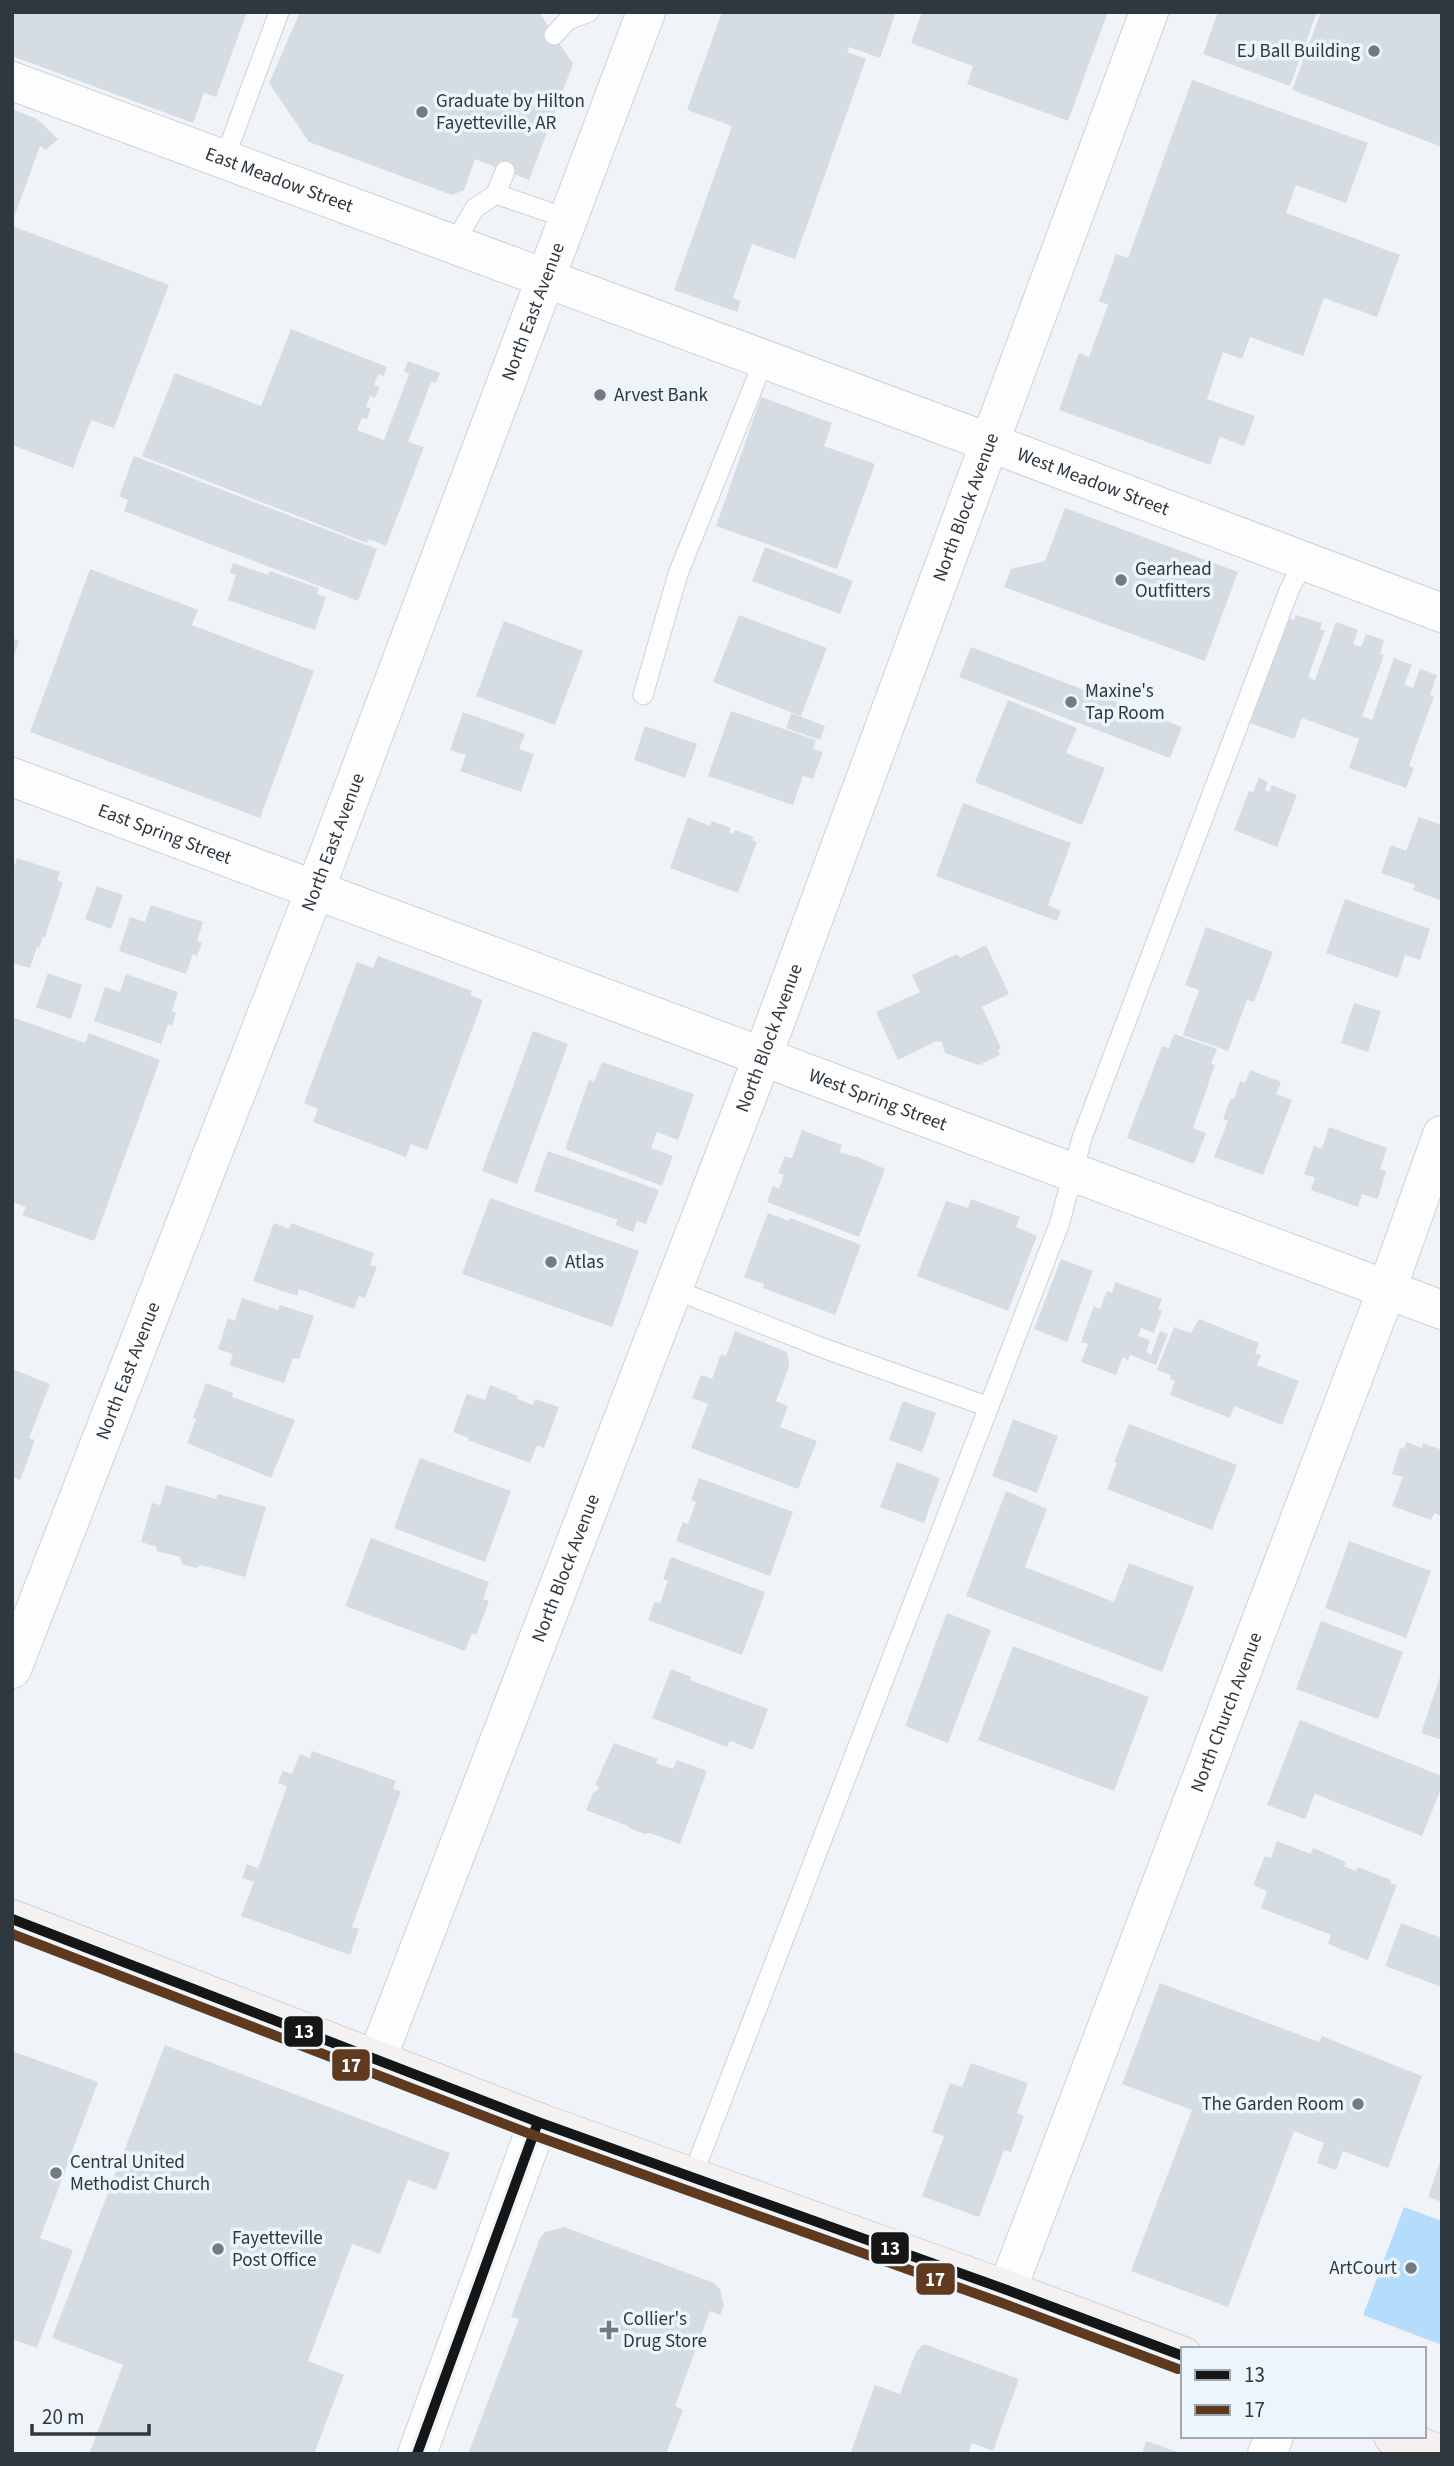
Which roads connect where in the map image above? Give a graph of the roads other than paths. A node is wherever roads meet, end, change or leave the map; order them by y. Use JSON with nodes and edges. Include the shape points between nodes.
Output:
{"nodes":[{"id":1,"x":279,"y":12,"type":"edge"},
{"id":2,"x":589,"y":12,"type":"edge"},
{"id":3,"x":646,"y":12,"type":"edge"},
{"id":4,"x":1149,"y":12,"type":"edge"},
{"id":5,"x":554,"y":35,"type":"dead end"},
{"id":6,"x":12,"y":81,"type":"edge"},
{"id":7,"x":224,"y":160,"type":"junction"},
{"id":8,"x":505,"y":171,"type":"dead end"},
{"id":9,"x":496,"y":194,"type":"junction"},
{"id":10,"x":569,"y":219,"type":"junction"},
{"id":11,"x":453,"y":245,"type":"junction"},
{"id":12,"x":546,"y":280,"type":"junction"},
{"id":13,"x":764,"y":360,"type":"junction"},
{"id":14,"x":988,"y":442,"type":"junction"},
{"id":15,"x":1305,"y":561,"type":"junction"},
{"id":16,"x":1442,"y":613,"type":"edge"},
{"id":17,"x":643,"y":695,"type":"dead end"},
{"id":18,"x":12,"y":777,"type":"edge"},
{"id":19,"x":315,"y":890,"type":"junction"},
{"id":20,"x":762,"y":1058,"type":"junction"},
{"id":21,"x":1442,"y":1135,"type":"edge"},
{"id":22,"x":1073,"y":1173,"type":"junction"},
{"id":23,"x":673,"y":1289,"type":"junction"},
{"id":24,"x":1387,"y":1289,"type":"junction"},
{"id":25,"x":1442,"y":1310,"type":"edge"},
{"id":26,"x":989,"y":1408,"type":"junction"},
{"id":27,"x":12,"y":1669,"type":"edge"},
{"id":28,"x":12,"y":1919,"type":"edge"},
{"id":29,"x":376,"y":2060,"type":"junction"},
{"id":30,"x":538,"y":2122,"type":"junction"},
{"id":31,"x":692,"y":2177,"type":"junction"},
{"id":32,"x":1007,"y":2290,"type":"junction"},
{"id":33,"x":1181,"y":2355,"type":"edge"},
{"id":34,"x":1398,"y":2438,"type":"edge"},
{"id":35,"x":417,"y":2454,"type":"edge"},
{"id":36,"x":1439,"y":2454,"type":"edge"}],
"edges":[{"from":1,"to":7,"type":"lane"},
{"from":2,"to":5,"type":"lane","via":[[568,20]]},
{"from":3,"to":10,"type":"street","name":"North East Avenue"},
{"from":4,"to":14,"type":"street","name":"North Block Avenue"},
{"from":6,"to":7,"type":"street","name":"East Meadow Street"},
{"from":7,"to":11,"type":"street","name":"East Meadow Street"},
{"from":8,"to":9,"type":"lane"},
{"from":9,"to":10,"type":"lane"},
{"from":9,"to":11,"type":"lane","via":[[475,208]]},
{"from":10,"to":12,"type":"street","name":"North East Avenue"},
{"from":11,"to":12,"type":"street","name":"East Meadow Street"},
{"from":12,"to":13,"type":"street","name":"West Meadow Street"},
{"from":12,"to":19,"type":"street","name":"North East Avenue"},
{"from":13,"to":14,"type":"street","name":"West Meadow Street"},
{"from":13,"to":17,"type":"lane","via":[[678,574]]},
{"from":14,"to":15,"type":"street","name":"West Meadow Street"},
{"from":14,"to":20,"type":"street","name":"North Block Avenue"},
{"from":15,"to":16,"type":"street","name":"West Meadow Street"},
{"from":15,"to":22,"type":"lane","via":[[1290,588],[1082,1138]]},
{"from":18,"to":19,"type":"street","name":"East Spring Street"},
{"from":19,"to":20,"type":"street","name":"West Spring Street"},
{"from":19,"to":27,"type":"street","name":"North East Avenue"},
{"from":20,"to":22,"type":"street","name":"West Spring Street"},
{"from":20,"to":23,"type":"street","name":"North Block Avenue"},
{"from":21,"to":24,"type":"street","name":"North Church Avenue"},
{"from":22,"to":24,"type":"street","name":"West Spring Street"},
{"from":22,"to":26,"type":"lane","via":[[1060,1222]]},
{"from":23,"to":26,"type":"lane"},
{"from":23,"to":29,"type":"street","name":"North Block Avenue"},
{"from":24,"to":25,"type":"street","name":"West Spring Street"},
{"from":24,"to":32,"type":"street","name":"North Church Avenue"},
{"from":26,"to":31,"type":"lane"},
{"from":28,"to":29,"type":"street"},
{"from":29,"to":30,"type":"street"},
{"from":30,"to":31,"type":"street"},
{"from":30,"to":35,"type":"street"},
{"from":31,"to":32,"type":"street"},
{"from":32,"to":33,"type":"street"},
{"from":34,"to":36,"type":"street"}]}
